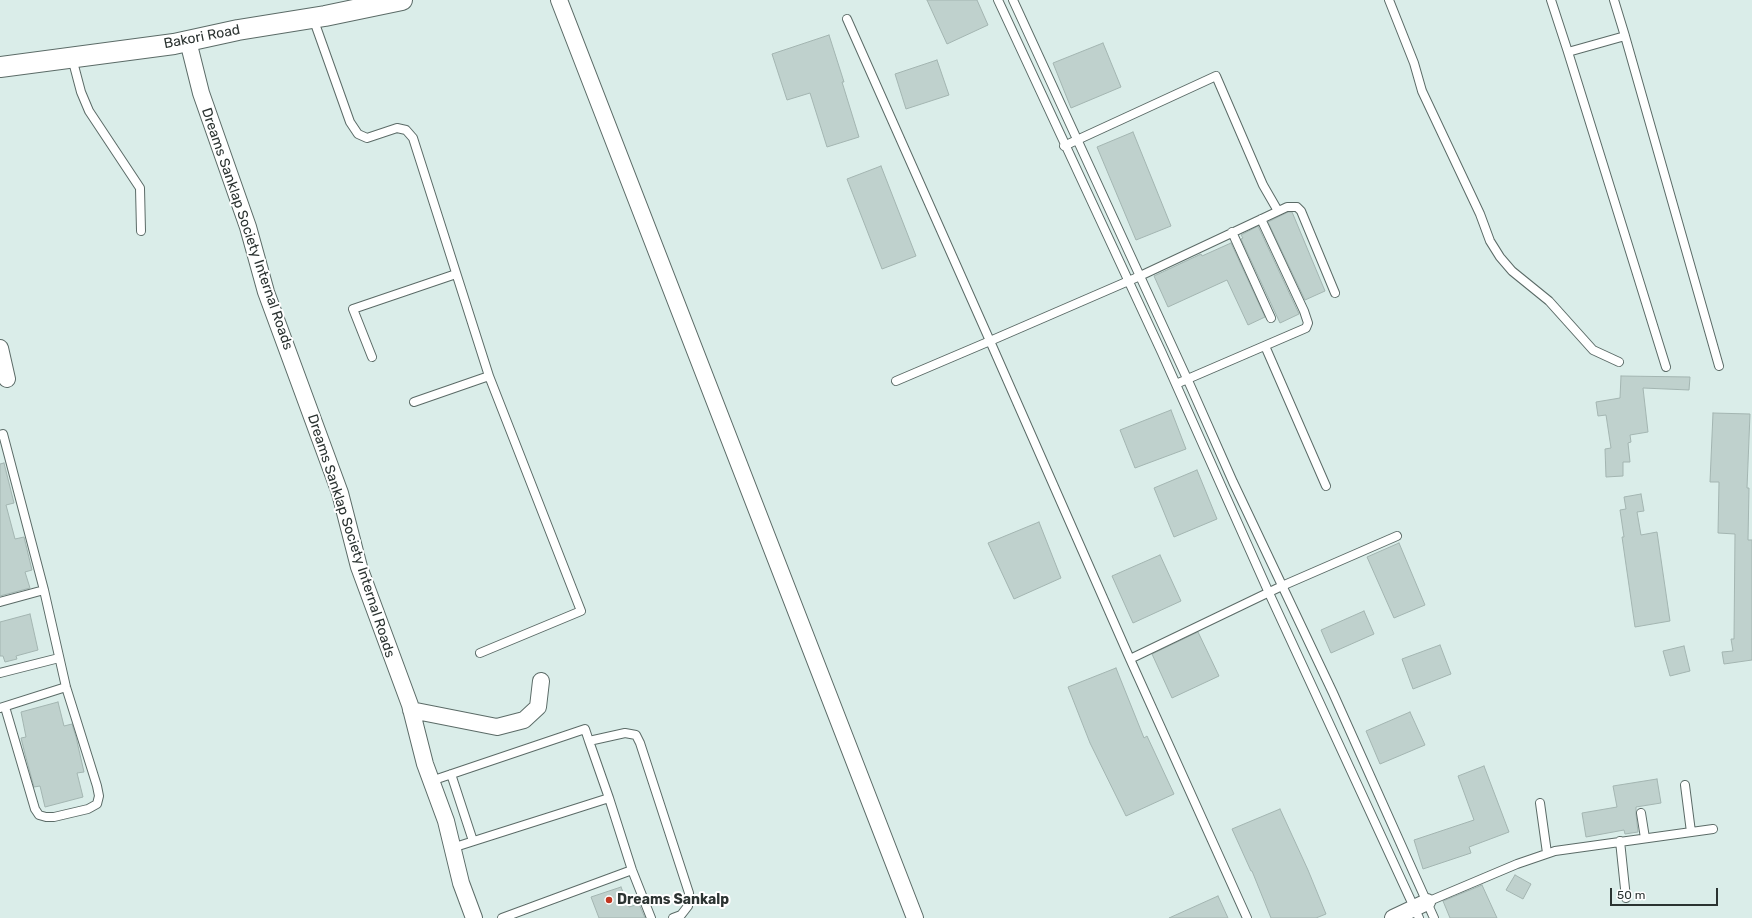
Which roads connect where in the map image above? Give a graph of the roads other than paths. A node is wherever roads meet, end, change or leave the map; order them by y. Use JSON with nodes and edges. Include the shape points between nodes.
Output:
{"nodes":[{"id":1,"x":402,"y":0,"type":"edge"},
{"id":2,"x":559,"y":0,"type":"edge"},
{"id":3,"x":998,"y":0,"type":"edge"},
{"id":4,"x":1013,"y":0,"type":"edge"},
{"id":5,"x":1388,"y":0,"type":"edge"},
{"id":6,"x":1551,"y":0,"type":"edge"},
{"id":7,"x":1614,"y":0,"type":"edge"},
{"id":8,"x":313,"y":18,"type":"junction"},
{"id":9,"x":847,"y":18,"type":"dead end"},
{"id":10,"x":1625,"y":36,"type":"junction"},
{"id":11,"x":188,"y":41,"type":"junction"},
{"id":12,"x":1568,"y":52,"type":"junction"},
{"id":13,"x":72,"y":58,"type":"junction"},
{"id":14,"x":0,"y":67,"type":"edge"},
{"id":15,"x":1077,"y":140,"type":"junction"},
{"id":16,"x":1064,"y":146,"type":"junction"},
{"id":17,"x":1278,"y":211,"type":"junction"},
{"id":18,"x":1261,"y":219,"type":"junction"},
{"id":19,"x":141,"y":231,"type":"dead end"},
{"id":20,"x":1232,"y":232,"type":"junction"},
{"id":21,"x":456,"y":274,"type":"junction"},
{"id":22,"x":1140,"y":276,"type":"junction"},
{"id":23,"x":1127,"y":281,"type":"junction"},
{"id":24,"x":1335,"y":293,"type":"dead end"},
{"id":25,"x":1271,"y":318,"type":"dead end"},
{"id":26,"x":990,"y":341,"type":"junction"},
{"id":27,"x":1265,"y":346,"type":"junction"},
{"id":28,"x":0,"y":348,"type":"edge"},
{"id":29,"x":372,"y":357,"type":"dead end"},
{"id":30,"x":1619,"y":362,"type":"dead end"},
{"id":31,"x":1719,"y":366,"type":"dead end"},
{"id":32,"x":1666,"y":367,"type":"dead end"},
{"id":33,"x":489,"y":376,"type":"junction"},
{"id":34,"x":7,"y":379,"type":"dead end"},
{"id":35,"x":1188,"y":380,"type":"junction"},
{"id":36,"x":896,"y":381,"type":"dead end"},
{"id":37,"x":1176,"y":384,"type":"junction"},
{"id":38,"x":414,"y":402,"type":"dead end"},
{"id":39,"x":0,"y":435,"type":"edge"},
{"id":40,"x":1326,"y":486,"type":"dead end"},
{"id":41,"x":1397,"y":536,"type":"dead end"},
{"id":42,"x":1282,"y":586,"type":"junction"},
{"id":43,"x":44,"y":590,"type":"junction"},
{"id":44,"x":1269,"y":593,"type":"junction"},
{"id":45,"x":0,"y":602,"type":"edge"},
{"id":46,"x":480,"y":653,"type":"dead end"},
{"id":47,"x":59,"y":658,"type":"junction"},
{"id":48,"x":1130,"y":659,"type":"junction"},
{"id":49,"x":0,"y":673,"type":"edge"},
{"id":50,"x":541,"y":681,"type":"dead end"},
{"id":51,"x":66,"y":687,"type":"junction"},
{"id":52,"x":3,"y":708,"type":"edge"},
{"id":53,"x":411,"y":710,"type":"junction"},
{"id":54,"x":589,"y":741,"type":"junction"},
{"id":55,"x":451,"y":774,"type":"junction"},
{"id":56,"x":431,"y":781,"type":"junction"},
{"id":57,"x":1684,"y":785,"type":"dead end"},
{"id":58,"x":609,"y":798,"type":"junction"},
{"id":59,"x":1540,"y":803,"type":"dead end"},
{"id":60,"x":1641,"y":813,"type":"dead end"},
{"id":61,"x":1713,"y":829,"type":"dead end"},
{"id":62,"x":1691,"y":832,"type":"junction"},
{"id":63,"x":1645,"y":838,"type":"junction"},
{"id":64,"x":474,"y":841,"type":"junction"},
{"id":65,"x":1620,"y":841,"type":"junction"},
{"id":66,"x":452,"y":848,"type":"junction"},
{"id":67,"x":1547,"y":853,"type":"junction"},
{"id":68,"x":632,"y":870,"type":"junction"},
{"id":69,"x":1626,"y":898,"type":"dead end"},
{"id":70,"x":1421,"y":909,"type":"edge"},
{"id":71,"x":474,"y":918,"type":"edge"},
{"id":72,"x":502,"y":918,"type":"edge"},
{"id":73,"x":651,"y":918,"type":"edge"},
{"id":74,"x":673,"y":918,"type":"edge"},
{"id":75,"x":915,"y":918,"type":"edge"},
{"id":76,"x":1247,"y":918,"type":"edge"},
{"id":77,"x":1393,"y":918,"type":"edge"},
{"id":78,"x":1434,"y":918,"type":"edge"}],
"edges":[{"from":1,"to":8,"type":"street","name":"Bakori Road"},
{"from":2,"to":75,"type":"street"},
{"from":3,"to":16,"type":"lane"},
{"from":4,"to":15,"type":"lane"},
{"from":5,"to":30,"type":"lane","via":[[1422,90],[1490,241],[1500,257],[1512,271],[1549,301],[1593,350]]},
{"from":6,"to":12,"type":"lane"},
{"from":7,"to":10,"type":"lane"},
{"from":8,"to":11,"type":"street","name":"Bakori Road"},
{"from":8,"to":21,"type":"lane","via":[[350,122],[358,134],[367,138],[396,128],[406,130],[413,138]]},
{"from":9,"to":26,"type":"lane"},
{"from":10,"to":12,"type":"lane"},
{"from":10,"to":31,"type":"lane"},
{"from":11,"to":13,"type":"street","name":"Bakori Road"},
{"from":11,"to":53,"type":"street","name":"Dreams Sanklap Society Internal Roads","via":[[201,93],[248,227],[266,292],[340,493],[358,567]]},
{"from":12,"to":32,"type":"lane"},
{"from":13,"to":14,"type":"street","name":"Bakori Road"},
{"from":13,"to":19,"type":"lane","via":[[90,111],[140,188]]},
{"from":15,"to":16,"type":"lane"},
{"from":15,"to":17,"type":"lane","via":[[1216,76],[1263,185]]},
{"from":15,"to":22,"type":"lane"},
{"from":16,"to":23,"type":"lane"},
{"from":17,"to":18,"type":"lane"},
{"from":17,"to":24,"type":"lane","via":[[1287,207],[1301,211]]},
{"from":18,"to":20,"type":"lane"},
{"from":18,"to":27,"type":"lane","via":[[1308,323],[1306,328]]},
{"from":20,"to":22,"type":"lane"},
{"from":20,"to":25,"type":"lane"},
{"from":21,"to":29,"type":"lane","via":[[354,309]]},
{"from":21,"to":33,"type":"lane"},
{"from":22,"to":23,"type":"lane"},
{"from":22,"to":35,"type":"lane"},
{"from":23,"to":26,"type":"lane"},
{"from":23,"to":37,"type":"lane"},
{"from":26,"to":36,"type":"lane"},
{"from":26,"to":48,"type":"lane"},
{"from":27,"to":35,"type":"lane"},
{"from":27,"to":40,"type":"lane"},
{"from":28,"to":34,"type":"street"},
{"from":33,"to":38,"type":"lane"},
{"from":33,"to":46,"type":"lane","via":[[581,611]]},
{"from":35,"to":37,"type":"lane"},
{"from":35,"to":42,"type":"lane"},
{"from":37,"to":44,"type":"lane"},
{"from":39,"to":43,"type":"lane","via":[[3,434]]},
{"from":41,"to":42,"type":"lane"},
{"from":42,"to":44,"type":"lane"},
{"from":42,"to":70,"type":"lane","via":[[1330,686]]},
{"from":43,"to":45,"type":"lane"},
{"from":43,"to":47,"type":"lane"},
{"from":44,"to":48,"type":"lane"},
{"from":44,"to":70,"type":"lane"},
{"from":47,"to":49,"type":"lane"},
{"from":47,"to":51,"type":"lane"},
{"from":48,"to":76,"type":"lane"},
{"from":50,"to":53,"type":"street","via":[[538,707],[524,720],[497,727]]},
{"from":51,"to":52,"type":"lane"},
{"from":51,"to":52,"type":"lane","via":[[99,796],[97,804],[88,808],[54,817],[39,815]]},
{"from":53,"to":56,"type":"street","name":"Dreams Sanklap Society Internal Roads"},
{"from":54,"to":55,"type":"lane","via":[[585,729]]},
{"from":54,"to":58,"type":"lane"},
{"from":54,"to":74,"type":"lane","via":[[625,733],[636,735],[689,893],[688,906],[681,915]]},
{"from":55,"to":56,"type":"lane"},
{"from":55,"to":64,"type":"lane"},
{"from":56,"to":66,"type":"street","name":"Dreams Sanklap Society Internal Roads","via":[[446,821]]},
{"from":57,"to":62,"type":"lane"},
{"from":58,"to":64,"type":"lane"},
{"from":58,"to":68,"type":"lane"},
{"from":59,"to":67,"type":"lane"},
{"from":60,"to":63,"type":"lane"},
{"from":61,"to":62,"type":"lane"},
{"from":62,"to":63,"type":"lane"},
{"from":63,"to":65,"type":"lane"},
{"from":64,"to":66,"type":"lane"},
{"from":65,"to":67,"type":"lane"},
{"from":65,"to":69,"type":"lane"},
{"from":66,"to":71,"type":"street","name":"Dreams Sanklap Society Internal Roads"},
{"from":67,"to":70,"type":"lane"},
{"from":68,"to":72,"type":"lane"},
{"from":68,"to":73,"type":"lane"},
{"from":70,"to":77,"type":"street"},
{"from":70,"to":78,"type":"lane"}]}
